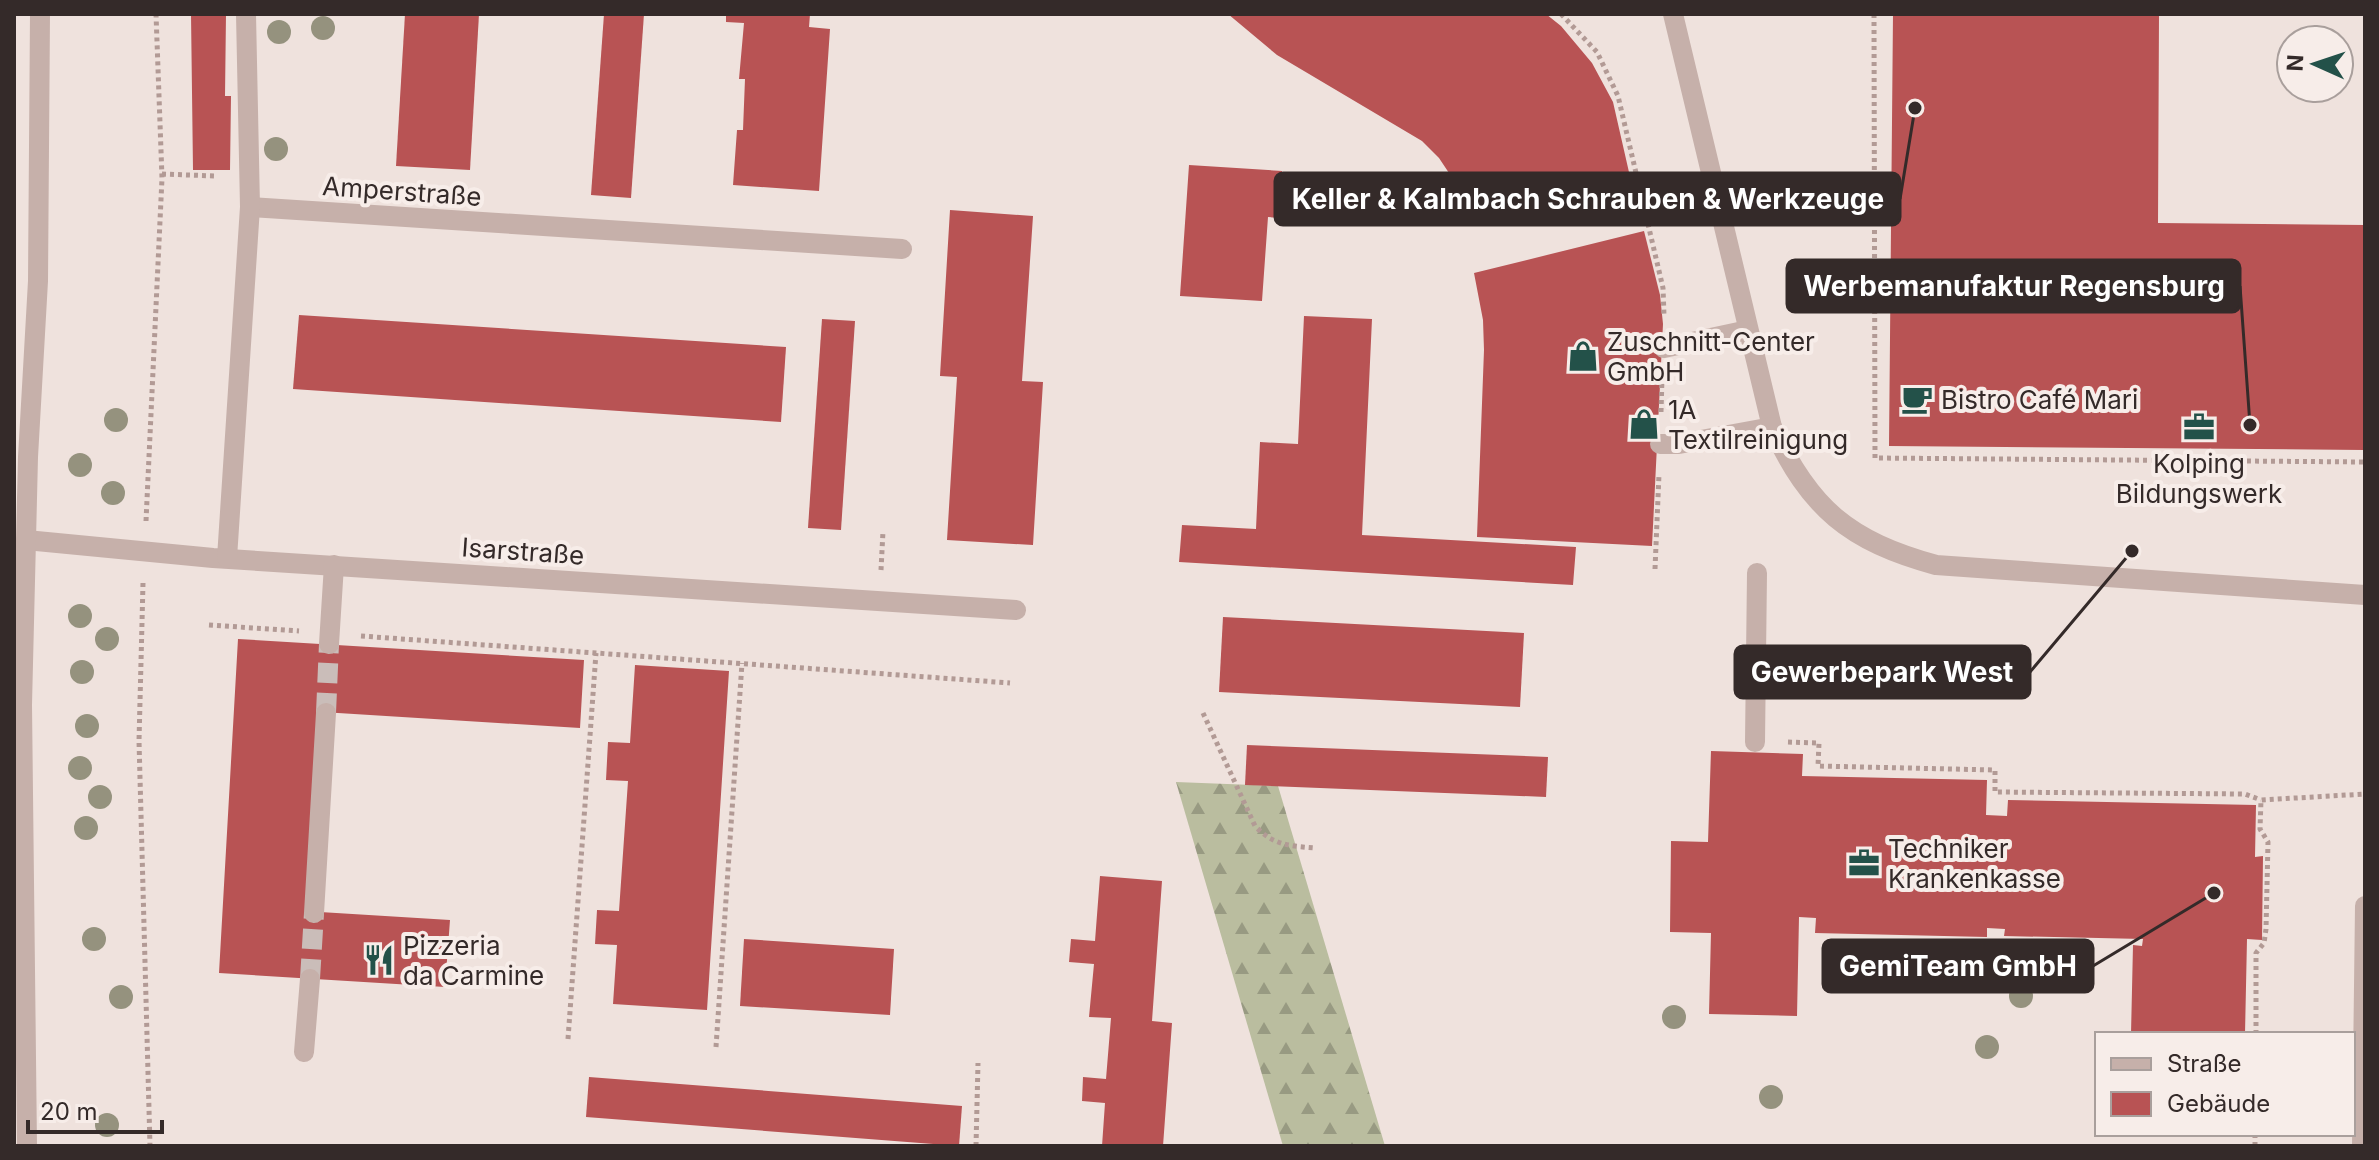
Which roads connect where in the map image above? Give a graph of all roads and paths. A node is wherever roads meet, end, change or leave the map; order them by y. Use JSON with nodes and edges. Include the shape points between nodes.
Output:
{"nodes":[{"id":1,"x":40,"y":14,"type":"edge"},
{"id":2,"x":246,"y":14,"type":"edge"},
{"id":3,"x":1561,"y":14,"type":"edge"},
{"id":4,"x":1673,"y":14,"type":"edge"},
{"id":5,"x":1874,"y":14,"type":"edge"},
{"id":6,"x":162,"y":174,"type":"dead end"},
{"id":7,"x":249,"y":178,"type":"junction"},
{"id":8,"x":250,"y":207,"type":"junction"},
{"id":9,"x":902,"y":249,"type":"dead end"},
{"id":10,"x":1748,"y":330,"type":"junction"},
{"id":11,"x":1664,"y":348,"type":"junction"},
{"id":12,"x":1772,"y":427,"type":"junction"},
{"id":13,"x":1660,"y":444,"type":"junction"},
{"id":14,"x":2365,"y":462,"type":"edge"},
{"id":15,"x":26,"y":540,"type":"junction"},
{"id":16,"x":227,"y":558,"type":"junction"},
{"id":17,"x":334,"y":565,"type":"junction"},
{"id":18,"x":1655,"y":569,"type":"dead end"},
{"id":19,"x":1757,"y":573,"type":"dead end"},
{"id":20,"x":2365,"y":595,"type":"edge"},
{"id":21,"x":1016,"y":610,"type":"dead end"},
{"id":22,"x":209,"y":625,"type":"dead end"},
{"id":23,"x":330,"y":639,"type":"junction"},
{"id":24,"x":596,"y":653,"type":"junction"},
{"id":25,"x":742,"y":663,"type":"junction"},
{"id":26,"x":1010,"y":683,"type":"dead end"},
{"id":27,"x":326,"y":713,"type":"tunnel mouth"},
{"id":28,"x":1203,"y":713,"type":"dead end"},
{"id":29,"x":1755,"y":742,"type":"joint"},
{"id":30,"x":2365,"y":794,"type":"edge"},
{"id":31,"x":2261,"y":800,"type":"junction"},
{"id":32,"x":1315,"y":848,"type":"dead end"},
{"id":33,"x":2365,"y":906,"type":"edge"},
{"id":34,"x":314,"y":913,"type":"tunnel mouth"},
{"id":35,"x":310,"y":979,"type":"tunnel mouth"},
{"id":36,"x":2256,"y":1032,"type":"edge"},
{"id":37,"x":568,"y":1039,"type":"dead end"},
{"id":38,"x":716,"y":1047,"type":"dead end"},
{"id":39,"x":304,"y":1052,"type":"dead end"},
{"id":40,"x":978,"y":1063,"type":"dead end"},
{"id":41,"x":27,"y":1146,"type":"edge"},
{"id":42,"x":976,"y":1146,"type":"edge"},
{"id":43,"x":2362,"y":1146,"type":"edge"}],
"edges":[{"from":1,"to":15,"type":"street","via":[[38,281]]},
{"from":2,"to":7,"type":"street"},
{"from":3,"to":11,"type":"path","via":[[1597,52],[1618,96],[1663,288]]},
{"from":4,"to":10,"type":"street"},
{"from":5,"to":14,"type":"path","via":[[1875,458]]},
{"from":6,"to":7,"type":"path"},
{"from":7,"to":8,"type":"street"},
{"from":8,"to":9,"type":"street","name":"Amperstraße"},
{"from":8,"to":16,"type":"street"},
{"from":10,"to":11,"type":"street"},
{"from":10,"to":12,"type":"street"},
{"from":11,"to":13,"type":"path"},
{"from":12,"to":13,"type":"street"},
{"from":12,"to":20,"type":"street","via":[[1789,463],[1821,507],[1888,552],[1936,565]]},
{"from":13,"to":18,"type":"path"},
{"from":15,"to":16,"type":"street","name":"Isarstraße"},
{"from":15,"to":41,"type":"street","via":[[22,705]]},
{"from":16,"to":17,"type":"street","name":"Isarstraße"},
{"from":17,"to":21,"type":"street","name":"Isarstraße"},
{"from":17,"to":23,"type":"street"},
{"from":19,"to":29,"type":"street"},
{"from":22,"to":23,"type":"path"},
{"from":23,"to":24,"type":"path"},
{"from":24,"to":25,"type":"path"},
{"from":24,"to":37,"type":"path"},
{"from":25,"to":26,"type":"path"},
{"from":25,"to":38,"type":"path"},
{"from":27,"to":34,"type":"street"},
{"from":28,"to":32,"type":"path","via":[[1255,826],[1283,846]]},
{"from":29,"to":31,"type":"path","via":[[1819,743],[1818,766],[1995,770],[1995,792],[2245,794]]},
{"from":30,"to":31,"type":"path"},
{"from":31,"to":36,"type":"path","via":[[2260,829],[2268,842],[2264,943],[2256,953]]},
{"from":33,"to":43,"type":"street"},
{"from":35,"to":39,"type":"street"},
{"from":40,"to":42,"type":"path"}]}
